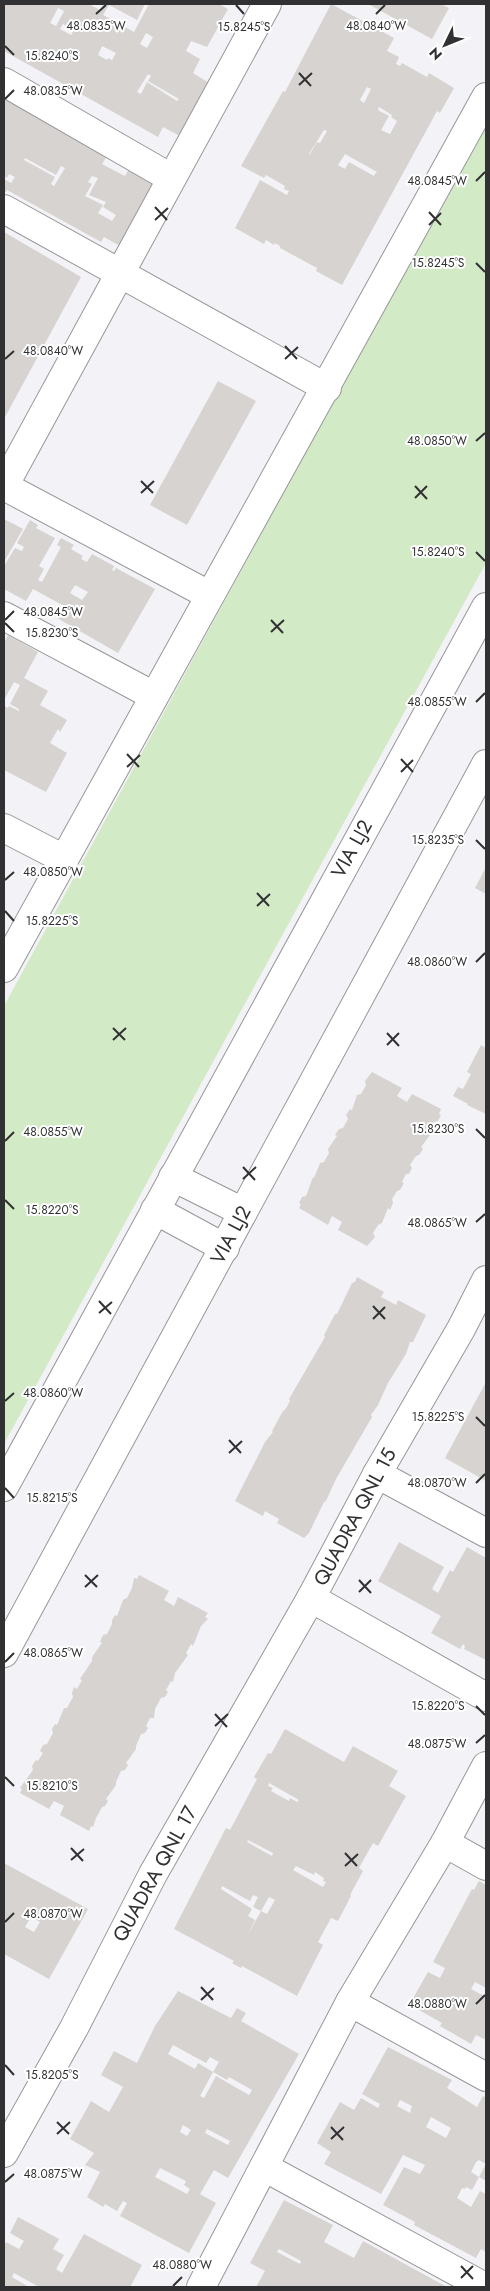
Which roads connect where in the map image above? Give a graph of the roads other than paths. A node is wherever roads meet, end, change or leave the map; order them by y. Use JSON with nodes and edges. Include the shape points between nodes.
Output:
{"nodes":[{"id":1,"x":260,"y":6,"type":"edge"},
{"id":2,"x":4,"y":82,"type":"edge"},
{"id":3,"x":486,"y":97,"type":"edge"},
{"id":4,"x":171,"y":178,"type":"junction"},
{"id":5,"x":4,"y":209,"type":"edge"},
{"id":6,"x":122,"y":273,"type":"junction"},
{"id":7,"x":327,"y":388,"type":"junction"},
{"id":8,"x":4,"y":486,"type":"edge"},
{"id":9,"x":210,"y":595,"type":"junction"},
{"id":10,"x":486,"y":607,"type":"edge"},
{"id":11,"x":4,"y":616,"type":"edge"},
{"id":12,"x":154,"y":696,"type":"junction"},
{"id":13,"x":484,"y":774,"type":"edge"},
{"id":14,"x":4,"y":828,"type":"edge"},
{"id":15,"x":64,"y":860,"type":"junction"},
{"id":16,"x":4,"y":968,"type":"edge"},
{"id":17,"x":172,"y":1177,"type":"junction"},
{"id":18,"x":155,"y":1210,"type":"junction"},
{"id":19,"x":242,"y":1212,"type":"junction"},
{"id":20,"x":224,"y":1248,"type":"junction"},
{"id":21,"x":486,"y":1280,"type":"edge"},
{"id":22,"x":478,"y":1317,"type":"edge"},
{"id":23,"x":377,"y":1474,"type":"junction"},
{"id":24,"x":4,"y":1487,"type":"edge"},
{"id":25,"x":486,"y":1533,"type":"edge"},
{"id":26,"x":311,"y":1598,"type":"junction"},
{"id":27,"x":4,"y":1653,"type":"edge"},
{"id":28,"x":486,"y":1697,"type":"edge"},
{"id":29,"x":486,"y":1766,"type":"edge"},
{"id":30,"x":445,"y":1843,"type":"junction"},
{"id":31,"x":486,"y":1866,"type":"edge"},
{"id":32,"x":350,"y":2002,"type":"junction"},
{"id":33,"x":486,"y":2077,"type":"edge"},
{"id":34,"x":4,"y":2153,"type":"edge"},
{"id":35,"x":264,"y":2166,"type":"junction"},
{"id":36,"x":201,"y":2287,"type":"edge"},
{"id":37,"x":485,"y":2287,"type":"edge"}],
"edges":[{"from":1,"to":4,"type":"street"},
{"from":2,"to":4,"type":"street"},
{"from":3,"to":7,"type":"street"},
{"from":4,"to":6,"type":"street"},
{"from":5,"to":6,"type":"street"},
{"from":6,"to":7,"type":"street"},
{"from":6,"to":8,"type":"street"},
{"from":7,"to":9,"type":"street"},
{"from":8,"to":9,"type":"street"},
{"from":9,"to":12,"type":"street"},
{"from":10,"to":17,"type":"street","name":"VIA LJ2"},
{"from":11,"to":12,"type":"street"},
{"from":12,"to":15,"type":"street"},
{"from":13,"to":19,"type":"street","name":"VIA LJ2"},
{"from":14,"to":15,"type":"street"},
{"from":15,"to":16,"type":"street"},
{"from":17,"to":18,"type":"street","name":"VIA LJ2"},
{"from":17,"to":19,"type":"street"},
{"from":18,"to":20,"type":"street"},
{"from":18,"to":24,"type":"street","name":"VIA LJ2"},
{"from":19,"to":20,"type":"street","name":"VIA LJ2"},
{"from":20,"to":27,"type":"street","name":"VIA LJ2"},
{"from":21,"to":22,"type":"street","name":"QUADRA QNL 15"},
{"from":22,"to":23,"type":"street","name":"QUADRA QNL 15"},
{"from":23,"to":25,"type":"street"},
{"from":23,"to":26,"type":"street","name":"QUADRA QNL 15"},
{"from":26,"to":28,"type":"street"},
{"from":26,"to":34,"type":"street","name":"QUADRA QNL 17","via":[[153,1874],[74,2028]]},
{"from":29,"to":30,"type":"street"},
{"from":30,"to":31,"type":"street"},
{"from":30,"to":32,"type":"street"},
{"from":32,"to":33,"type":"street"},
{"from":32,"to":35,"type":"street"},
{"from":35,"to":36,"type":"street"},
{"from":35,"to":37,"type":"street"}]}
